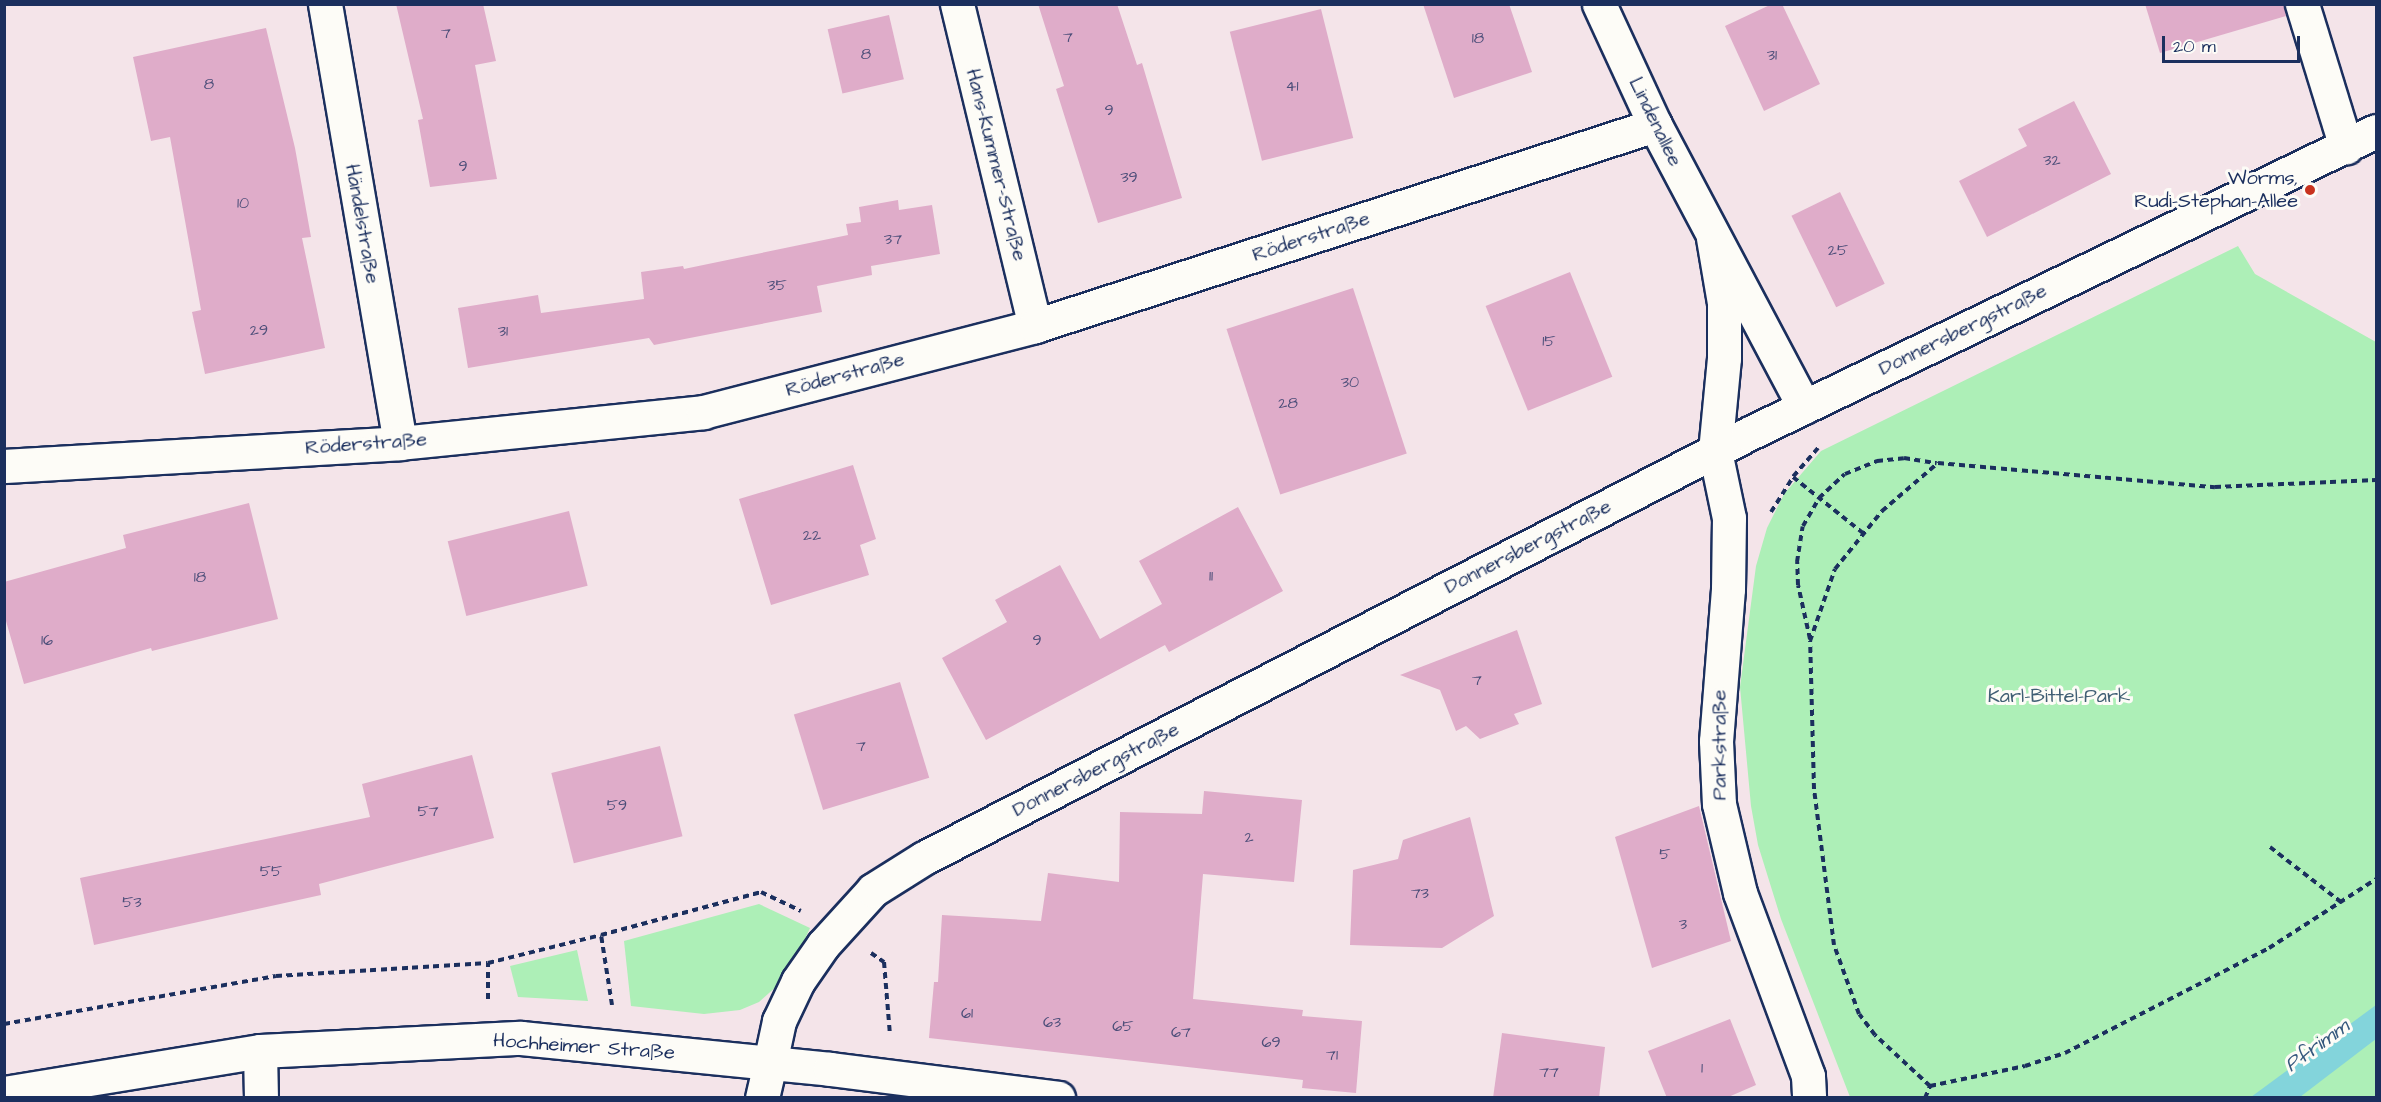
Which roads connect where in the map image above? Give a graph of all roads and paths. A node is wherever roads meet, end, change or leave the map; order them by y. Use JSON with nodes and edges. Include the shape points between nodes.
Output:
{"nodes":[{"id":1,"x":325,"y":4,"type":"edge"},
{"id":2,"x":957,"y":4,"type":"edge"},
{"id":3,"x":1599,"y":4,"type":"edge"},
{"id":4,"x":2302,"y":4,"type":"edge"},
{"id":5,"x":1655,"y":125,"type":"junction"},
{"id":6,"x":2376,"y":131,"type":"edge"},
{"id":7,"x":2346,"y":147,"type":"junction"},
{"id":8,"x":1713,"y":238,"type":"junction"},
{"id":9,"x":1035,"y":326,"type":"junction"},
{"id":10,"x":1804,"y":407,"type":"junction"},
{"id":11,"x":400,"y":443,"type":"junction"},
{"id":12,"x":1715,"y":451,"type":"junction"},
{"id":13,"x":1938,"y":463,"type":"junction"},
{"id":14,"x":4,"y":466,"type":"edge"},
{"id":15,"x":2376,"y":480,"type":"edge"},
{"id":16,"x":1819,"y":498,"type":"junction"},
{"id":17,"x":1863,"y":533,"type":"junction"},
{"id":18,"x":1810,"y":641,"type":"junction"},
{"id":19,"x":2270,"y":847,"type":"dead end"},
{"id":20,"x":2376,"y":879,"type":"edge"},
{"id":21,"x":2341,"y":902,"type":"junction"},
{"id":22,"x":836,"y":928,"type":"junction"},
{"id":23,"x":601,"y":935,"type":"junction"},
{"id":24,"x":488,"y":963,"type":"junction"},
{"id":25,"x":4,"y":1024,"type":"edge"},
{"id":26,"x":489,"y":1039,"type":"junction"},
{"id":27,"x":618,"y":1047,"type":"junction"},
{"id":28,"x":260,"y":1051,"type":"junction"},
{"id":29,"x":770,"y":1063,"type":"junction"},
{"id":30,"x":903,"y":1078,"type":"junction"},
{"id":31,"x":1930,"y":1086,"type":"junction"},
{"id":32,"x":4,"y":1093,"type":"edge"},
{"id":33,"x":261,"y":1098,"type":"edge"},
{"id":34,"x":762,"y":1098,"type":"edge"},
{"id":35,"x":1058,"y":1098,"type":"edge"},
{"id":36,"x":1809,"y":1098,"type":"edge"},
{"id":37,"x":1924,"y":1098,"type":"edge"}],
"edges":[{"from":1,"to":11,"type":"street","name":"Händelstraße"},
{"from":2,"to":9,"type":"street","name":"Hans-Kummer-Straße"},
{"from":3,"to":5,"type":"street","name":"Lindenallee"},
{"from":4,"to":7,"type":"street"},
{"from":5,"to":8,"type":"street","name":"Lindenallee"},
{"from":5,"to":9,"type":"street","name":"Röderstraße"},
{"from":6,"to":7,"type":"street","name":"Donnersbergstraße"},
{"from":7,"to":10,"type":"street","name":"Donnersbergstraße"},
{"from":8,"to":10,"type":"street","name":"Lindenallee"},
{"from":8,"to":12,"type":"street","name":"Lindenallee","via":[[1724,303],[1724,358]]},
{"from":9,"to":11,"type":"street","name":"Röderstraße","via":[[703,412]]},
{"from":10,"to":12,"type":"street","name":"Donnersbergstraße"},
{"from":11,"to":14,"type":"street","name":"Röderstraße"},
{"from":12,"to":22,"type":"street","name":"Donnersbergstraße","via":[[924,858],[873,890]]},
{"from":12,"to":36,"type":"street","name":"Parkstraße","via":[[1729,518],[1728,590],[1716,741],[1719,804],[1740,893],[1808,1076]]},
{"from":13,"to":15,"type":"path","via":[[2215,487]]},
{"from":13,"to":16,"type":"path","via":[[1904,458],[1877,461],[1845,474]]},
{"from":13,"to":17,"type":"path","via":[[1903,491]]},
{"from":16,"to":17,"type":"path"},
{"from":16,"to":18,"type":"path","via":[[1803,526],[1797,562]]},
{"from":17,"to":18,"type":"path","via":[[1835,569]]},
{"from":18,"to":31,"type":"path","via":[[1814,789],[1834,945],[1859,1014],[1875,1035]]},
{"from":19,"to":21,"type":"path"},
{"from":20,"to":21,"type":"path"},
{"from":21,"to":31,"type":"path","via":[[2269,948],[2066,1053]]},
{"from":22,"to":23,"type":"path","via":[[761,892]]},
{"from":22,"to":29,"type":"street","name":"Donnersbergstraße","via":[[798,981],[779,1021]]},
{"from":22,"to":30,"type":"path","via":[[884,962],[890,1037]]},
{"from":23,"to":24,"type":"path"},
{"from":23,"to":27,"type":"path"},
{"from":24,"to":25,"type":"path","via":[[276,976]]},
{"from":24,"to":26,"type":"path"},
{"from":26,"to":27,"type":"street","name":"Hochheimer Straße"},
{"from":26,"to":28,"type":"street","name":"Hochheimer Straße"},
{"from":27,"to":29,"type":"street","name":"Hochheimer Straße"},
{"from":28,"to":32,"type":"street","name":"Hochheimer Straße"},
{"from":28,"to":33,"type":"street"},
{"from":29,"to":30,"type":"street","name":"Hochheimer Straße"},
{"from":29,"to":34,"type":"street","name":"Donnersbergstraße"},
{"from":30,"to":35,"type":"street","name":"Hochheimer Straße"},
{"from":31,"to":37,"type":"path"}]}
